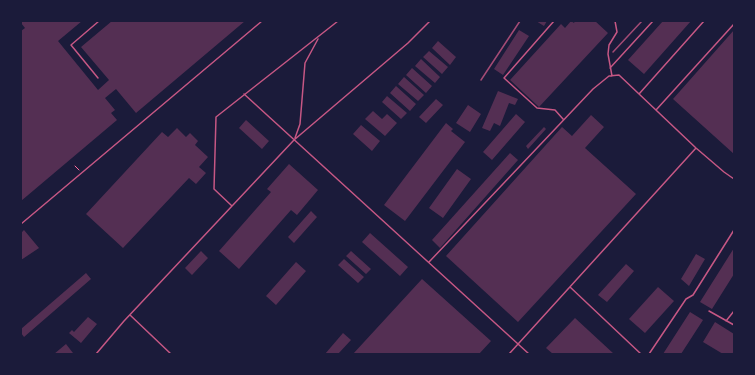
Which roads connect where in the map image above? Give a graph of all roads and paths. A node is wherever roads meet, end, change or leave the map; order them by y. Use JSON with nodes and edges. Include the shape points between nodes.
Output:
{"nodes":[{"id":1,"x":99,"y":21,"type":"edge"},
{"id":2,"x":262,"y":21,"type":"edge"},
{"id":3,"x":338,"y":21,"type":"edge"},
{"id":4,"x":430,"y":21,"type":"edge"},
{"id":5,"x":554,"y":21,"type":"edge"},
{"id":6,"x":615,"y":21,"type":"edge"},
{"id":7,"x":653,"y":21,"type":"edge"},
{"id":8,"x":704,"y":21,"type":"edge"},
{"id":9,"x":734,"y":24,"type":"edge"},
{"id":10,"x":320,"y":36,"type":"junction"},
{"id":11,"x":610,"y":68,"type":"junction"},
{"id":12,"x":612,"y":76,"type":"junction"},
{"id":13,"x":98,"y":78,"type":"dead end"},
{"id":14,"x":244,"y":94,"type":"junction"},
{"id":15,"x":639,"y":94,"type":"junction"},
{"id":16,"x":656,"y":110,"type":"junction"},
{"id":17,"x":564,"y":119,"type":"junction"},
{"id":18,"x":294,"y":140,"type":"junction"},
{"id":19,"x":696,"y":148,"type":"junction"},
{"id":20,"x":75,"y":166,"type":"dead end"},
{"id":21,"x":81,"y":173,"type":"junction"},
{"id":22,"x":734,"y":178,"type":"edge"},
{"id":23,"x":232,"y":206,"type":"junction"},
{"id":24,"x":21,"y":224,"type":"edge"},
{"id":25,"x":734,"y":230,"type":"edge"},
{"id":26,"x":429,"y":262,"type":"junction"},
{"id":27,"x":570,"y":287,"type":"junction"},
{"id":28,"x":709,"y":311,"type":"dead end"},
{"id":29,"x":734,"y":311,"type":"edge"},
{"id":30,"x":130,"y":315,"type":"junction"},
{"id":31,"x":726,"y":321,"type":"junction"},
{"id":32,"x":734,"y":325,"type":"edge"},
{"id":33,"x":518,"y":344,"type":"junction"},
{"id":34,"x":96,"y":354,"type":"edge"},
{"id":35,"x":171,"y":354,"type":"edge"},
{"id":36,"x":510,"y":354,"type":"edge"},
{"id":37,"x":529,"y":354,"type":"edge"},
{"id":38,"x":641,"y":354,"type":"edge"},
{"id":39,"x":649,"y":354,"type":"edge"}],
"edges":[{"from":1,"to":13,"type":"lane","via":[[70,45]]},
{"from":2,"to":21,"type":"lane"},
{"from":3,"to":10,"type":"lane"},
{"from":4,"to":18,"type":"lane","via":[[408,43]]},
{"from":5,"to":17,"type":"lane","via":[[504,78],[537,108],[555,110]]},
{"from":6,"to":11,"type":"lane","via":[[617,32],[609,45],[608,54]]},
{"from":7,"to":11,"type":"lane"},
{"from":8,"to":15,"type":"lane"},
{"from":9,"to":16,"type":"lane"},
{"from":10,"to":14,"type":"lane"},
{"from":10,"to":18,"type":"lane","via":[[305,63],[300,124]]},
{"from":11,"to":12,"type":"lane"},
{"from":12,"to":15,"type":"lane","via":[[619,75]]},
{"from":12,"to":17,"type":"lane","via":[[600,82]]},
{"from":14,"to":18,"type":"lane"},
{"from":14,"to":23,"type":"lane","via":[[216,117],[214,189]]},
{"from":15,"to":16,"type":"lane"},
{"from":16,"to":19,"type":"lane"},
{"from":17,"to":26,"type":"lane"},
{"from":18,"to":23,"type":"lane"},
{"from":18,"to":26,"type":"lane"},
{"from":19,"to":22,"type":"lane"},
{"from":19,"to":27,"type":"lane"},
{"from":20,"to":21,"type":"path"},
{"from":21,"to":24,"type":"lane"},
{"from":23,"to":30,"type":"lane"},
{"from":25,"to":39,"type":"lane","via":[[693,295],[686,299]]},
{"from":26,"to":33,"type":"lane"},
{"from":27,"to":33,"type":"lane"},
{"from":27,"to":38,"type":"lane"},
{"from":28,"to":31,"type":"lane"},
{"from":29,"to":31,"type":"lane"},
{"from":30,"to":34,"type":"lane"},
{"from":30,"to":35,"type":"lane"},
{"from":31,"to":32,"type":"lane"},
{"from":33,"to":36,"type":"lane"},
{"from":33,"to":37,"type":"lane"}]}
